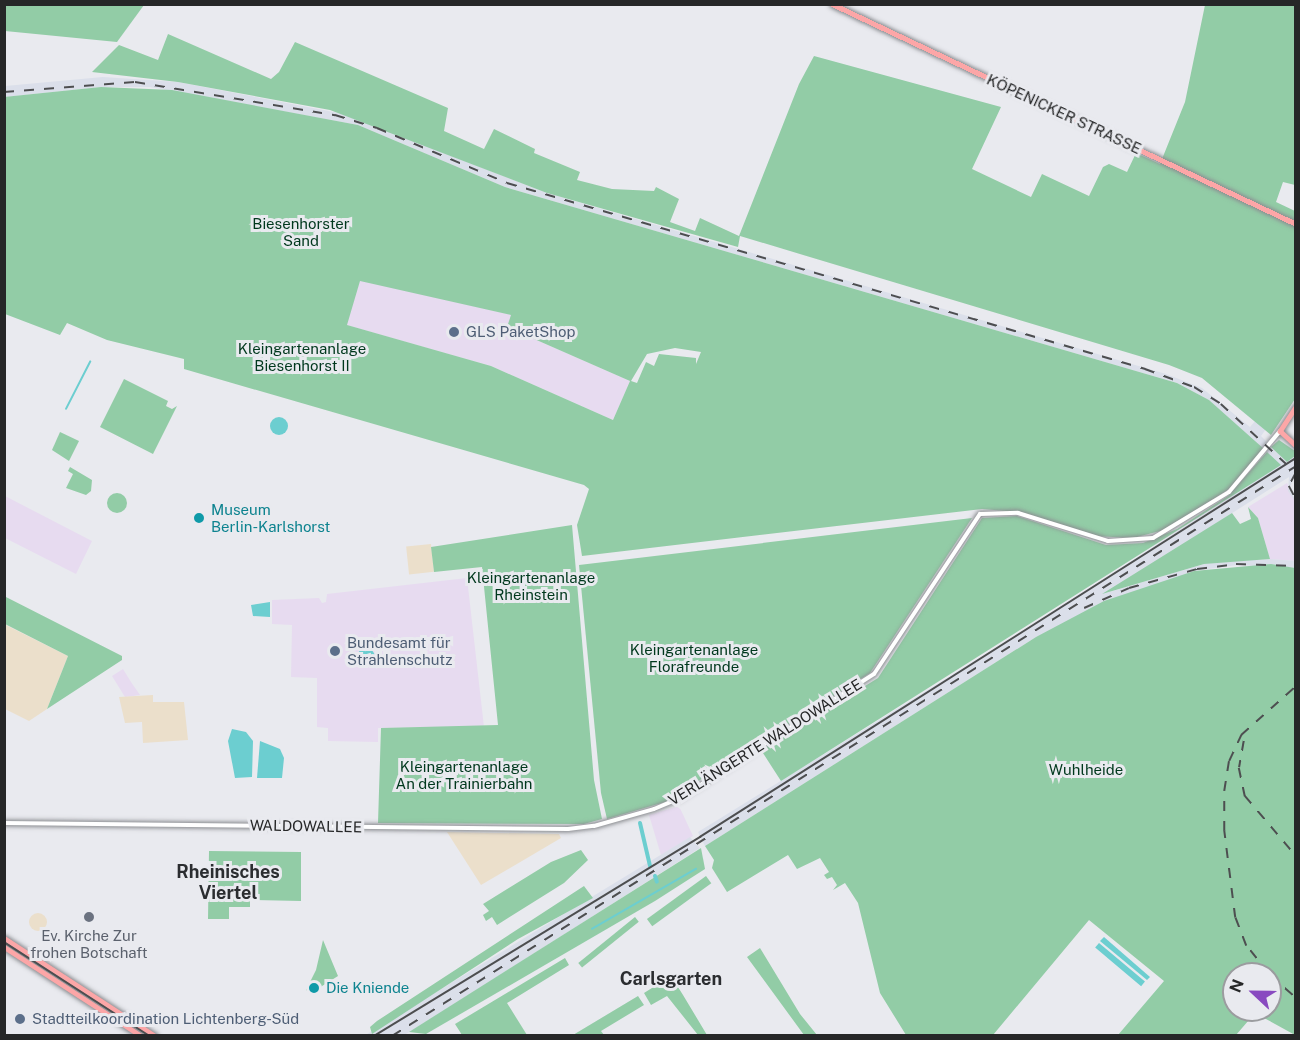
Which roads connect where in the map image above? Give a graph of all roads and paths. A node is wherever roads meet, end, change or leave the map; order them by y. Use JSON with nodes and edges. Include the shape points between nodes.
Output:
{"nodes":[{"id":1,"x":832,"y":4,"type":"edge"},
{"id":2,"x":1296,"y":224,"type":"edge"},
{"id":3,"x":1296,"y":406,"type":"edge"},
{"id":4,"x":1280,"y":431,"type":"junction"},
{"id":5,"x":1296,"y":446,"type":"edge"},
{"id":6,"x":606,"y":822,"type":"joint"},
{"id":7,"x":4,"y":823,"type":"edge"},
{"id":8,"x":4,"y":938,"type":"edge"},
{"id":9,"x":4,"y":947,"type":"edge"},
{"id":10,"x":141,"y":1035,"type":"edge"},
{"id":11,"x":155,"y":1035,"type":"edge"}],
"edges":[{"from":1,"to":2,"type":"main road","name":"KÖPENICKER STRASSE"},
{"from":3,"to":4,"type":"main road"},
{"from":4,"to":5,"type":"main road"},
{"from":4,"to":6,"type":"street","name":"VERLÄNGERTE WALDOWALLEE","via":[[1229,492],[1153,538],[1108,541],[1018,513],[982,513],[871,677],[677,800]]},
{"from":6,"to":7,"type":"street","name":"WALDOWALLEE","via":[[568,829]]},
{"from":8,"to":11,"type":"main road"},
{"from":9,"to":10,"type":"main road"}]}
